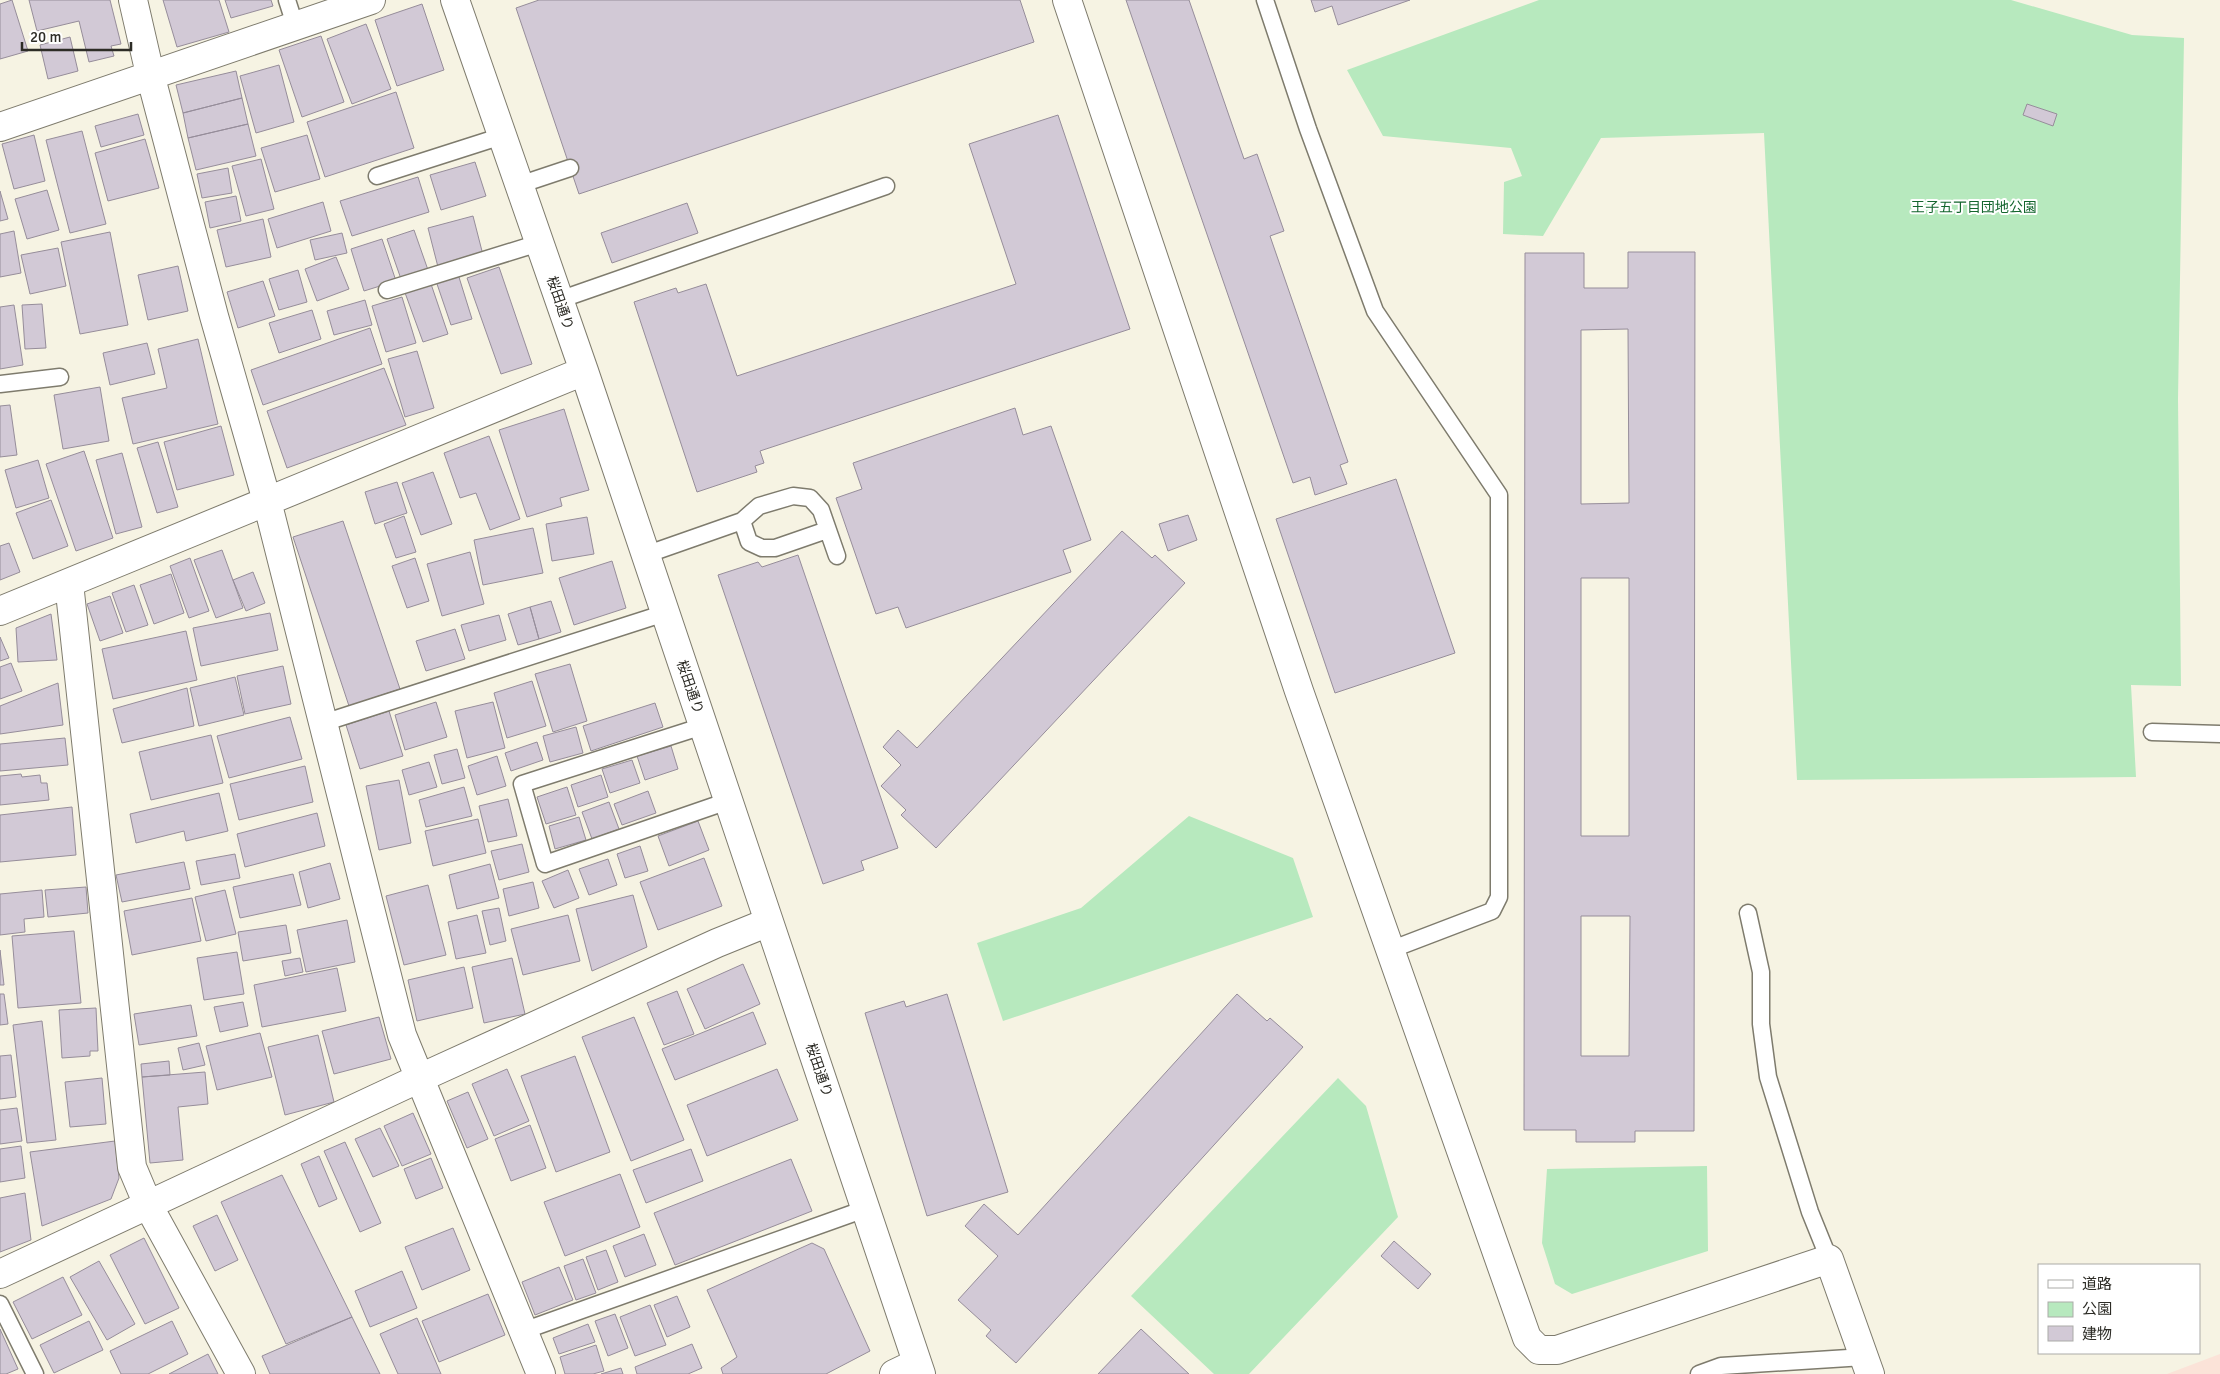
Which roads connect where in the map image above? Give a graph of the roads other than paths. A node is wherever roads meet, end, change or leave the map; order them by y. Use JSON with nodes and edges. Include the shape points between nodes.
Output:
{"nodes":[{"id":1,"x":133,"y":0,"type":"edge"},
{"id":2,"x":371,"y":0,"type":"edge"},
{"id":3,"x":455,"y":0,"type":"edge"},
{"id":4,"x":1067,"y":0,"type":"edge"},
{"id":5,"x":1265,"y":0,"type":"edge"},
{"id":6,"x":291,"y":12,"type":"edge"},
{"id":7,"x":150,"y":74,"type":"junction"},
{"id":8,"x":0,"y":127,"type":"edge"},
{"id":9,"x":502,"y":136,"type":"junction"},
{"id":10,"x":570,"y":168,"type":"dead end"},
{"id":11,"x":376,"y":176,"type":"dead end"},
{"id":12,"x":519,"y":185,"type":"junction"},
{"id":13,"x":886,"y":186,"type":"dead end"},
{"id":14,"x":539,"y":243,"type":"junction"},
{"id":15,"x":387,"y":290,"type":"dead end"},
{"id":16,"x":559,"y":300,"type":"junction"},
{"id":17,"x":584,"y":371,"type":"junction"},
{"id":18,"x":60,"y":377,"type":"dead end"},
{"id":19,"x":0,"y":384,"type":"edge"},
{"id":20,"x":267,"y":501,"type":"junction"},
{"id":21,"x":742,"y":521,"type":"junction"},
{"id":22,"x":827,"y":530,"type":"junction"},
{"id":23,"x":645,"y":555,"type":"junction"},
{"id":24,"x":837,"y":556,"type":"dead end"},
{"id":25,"x":69,"y":583,"type":"junction"},
{"id":26,"x":0,"y":611,"type":"edge"},
{"id":27,"x":665,"y":613,"type":"junction"},
{"id":28,"x":323,"y":723,"type":"junction"},
{"id":29,"x":703,"y":726,"type":"junction"},
{"id":30,"x":2152,"y":732,"type":"dead end"},
{"id":31,"x":2220,"y":734,"type":"edge"},
{"id":32,"x":728,"y":801,"type":"junction"},
{"id":33,"x":1748,"y":913,"type":"dead end"},
{"id":34,"x":769,"y":922,"type":"junction"},
{"id":35,"x":1390,"y":950,"type":"junction"},
{"id":36,"x":420,"y":1078,"type":"junction"},
{"id":37,"x":148,"y":1205,"type":"junction"},
{"id":38,"x":865,"y":1209,"type":"junction"},
{"id":39,"x":1829,"y":1260,"type":"junction"},
{"id":40,"x":0,"y":1274,"type":"edge"},
{"id":41,"x":0,"y":1304,"type":"edge"},
{"id":42,"x":523,"y":1331,"type":"junction"},
{"id":43,"x":1867,"y":1366,"type":"edge"},
{"id":44,"x":911,"y":1370,"type":"edge"},
{"id":45,"x":35,"y":1374,"type":"edge"},
{"id":46,"x":240,"y":1374,"type":"edge"},
{"id":47,"x":540,"y":1374,"type":"edge"},
{"id":48,"x":1699,"y":1374,"type":"edge"}],
"edges":[{"from":1,"to":7,"type":"street"},
{"from":2,"to":6,"type":"street"},
{"from":3,"to":9,"type":"street","name":"桜田通り"},
{"from":4,"to":35,"type":"street","via":[[1299,691]]},
{"from":5,"to":35,"type":"lane","via":[[1375,311],[1499,495],[1499,897],[1492,911]]},
{"from":6,"to":7,"type":"street"},
{"from":7,"to":8,"type":"street"},
{"from":7,"to":20,"type":"street"},
{"from":9,"to":11,"type":"lane"},
{"from":9,"to":12,"type":"street","name":"桜田通り"},
{"from":10,"to":12,"type":"lane"},
{"from":12,"to":14,"type":"street","name":"桜田通り"},
{"from":13,"to":16,"type":"lane"},
{"from":14,"to":15,"type":"lane"},
{"from":14,"to":16,"type":"street","name":"桜田通り"},
{"from":16,"to":17,"type":"street","name":"桜田通り"},
{"from":17,"to":20,"type":"street"},
{"from":17,"to":23,"type":"street","name":"桜田通り"},
{"from":18,"to":19,"type":"lane"},
{"from":20,"to":25,"type":"street"},
{"from":20,"to":28,"type":"street"},
{"from":21,"to":22,"type":"lane","via":[[750,542],[762,548],[775,548]]},
{"from":21,"to":22,"type":"lane","via":[[759,506],[793,496],[810,498],[821,510]]},
{"from":21,"to":23,"type":"lane"},
{"from":22,"to":24,"type":"lane"},
{"from":23,"to":27,"type":"street","name":"桜田通り"},
{"from":25,"to":26,"type":"street"},
{"from":25,"to":37,"type":"street","via":[[132,1168]]},
{"from":27,"to":28,"type":"lane"},
{"from":27,"to":29,"type":"street","name":"桜田通り"},
{"from":28,"to":36,"type":"street","via":[[402,1035]]},
{"from":29,"to":32,"type":"street","name":"桜田通り"},
{"from":29,"to":32,"type":"lane","via":[[522,784],[545,864]]},
{"from":30,"to":31,"type":"lane"},
{"from":32,"to":34,"type":"street","name":"桜田通り"},
{"from":33,"to":39,"type":"lane","via":[[1761,972],[1761,1024],[1768,1077],[1810,1212]]},
{"from":34,"to":36,"type":"street"},
{"from":34,"to":38,"type":"street","name":"桜田通り"},
{"from":35,"to":39,"type":"street","via":[[1527,1338],[1539,1350],[1558,1350]]},
{"from":36,"to":37,"type":"street"},
{"from":36,"to":42,"type":"street"},
{"from":37,"to":40,"type":"street"},
{"from":37,"to":46,"type":"street"},
{"from":38,"to":42,"type":"lane"},
{"from":38,"to":44,"type":"street","name":"桜田通り"},
{"from":39,"to":43,"type":"street"},
{"from":41,"to":45,"type":"lane"},
{"from":42,"to":47,"type":"street"},
{"from":43,"to":48,"type":"lane","via":[[1721,1366]]}]}
